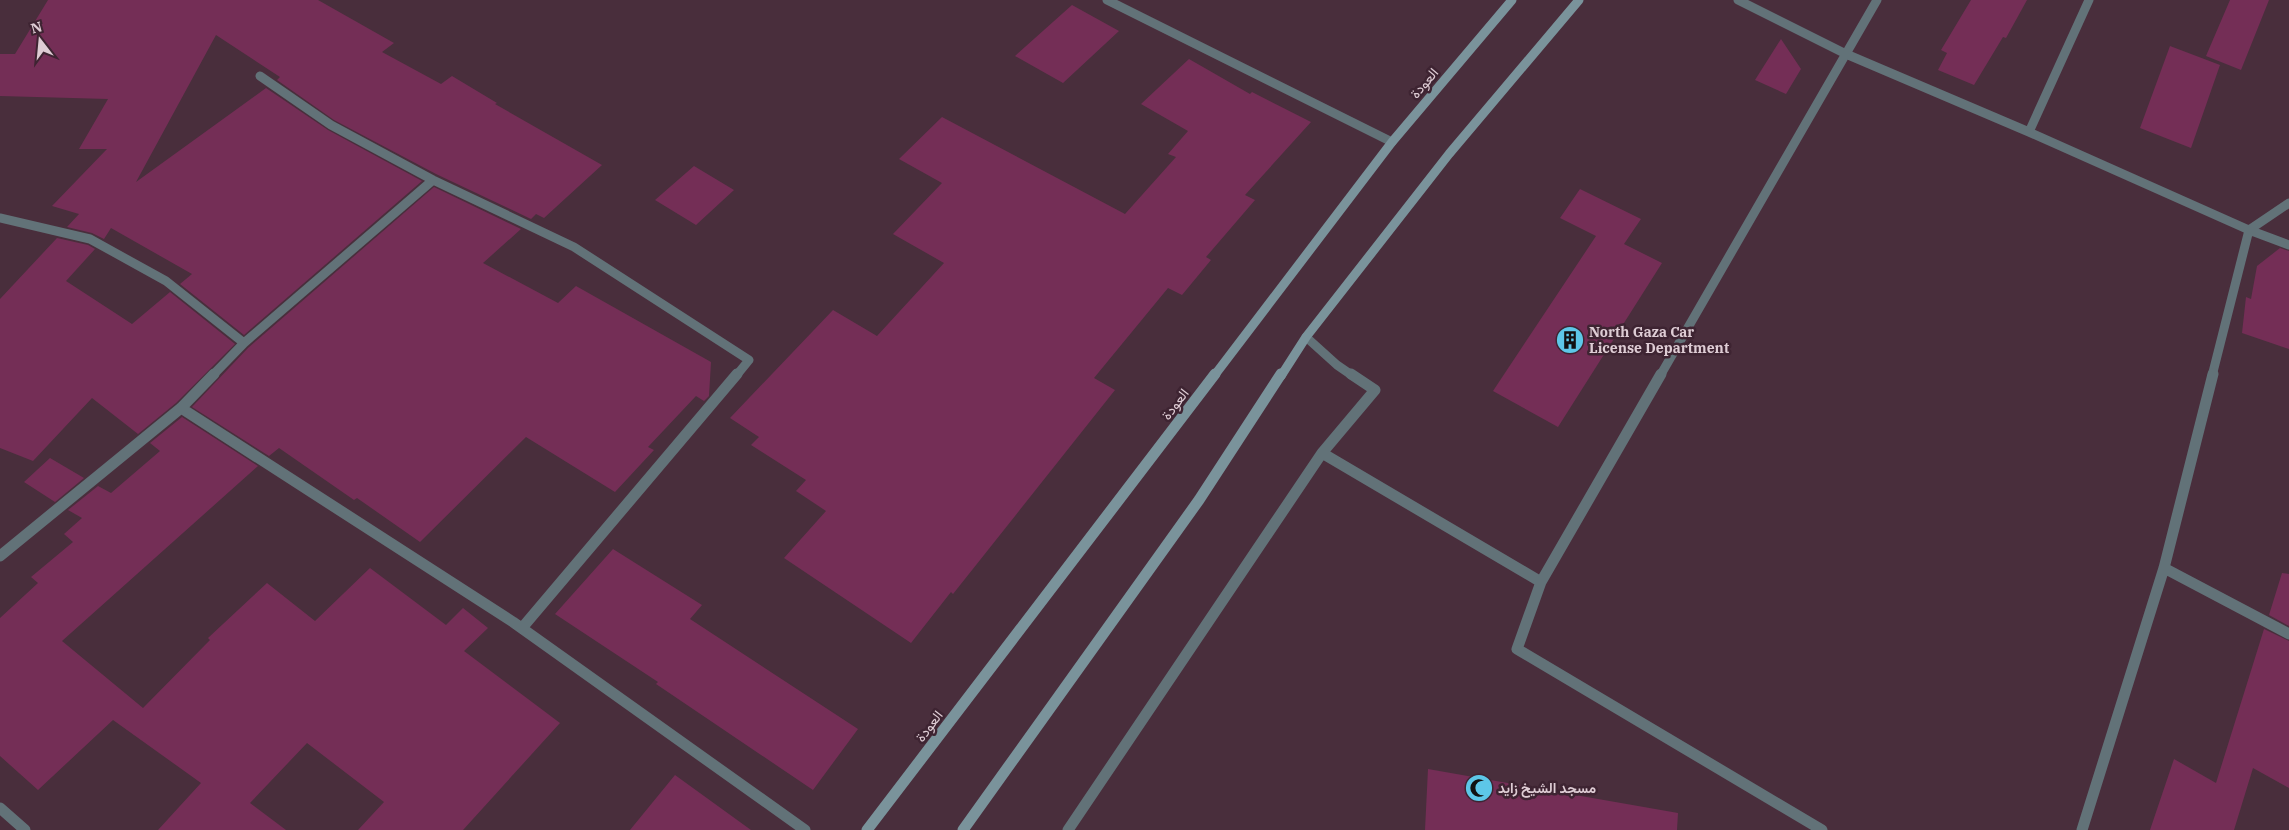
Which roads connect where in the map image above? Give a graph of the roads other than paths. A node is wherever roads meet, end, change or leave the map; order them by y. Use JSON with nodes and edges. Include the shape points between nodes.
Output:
{"nodes":[{"id":1,"x":1107,"y":0,"type":"edge"},
{"id":2,"x":1512,"y":0,"type":"edge"},
{"id":3,"x":1579,"y":0,"type":"edge"},
{"id":4,"x":1738,"y":0,"type":"edge"},
{"id":5,"x":1877,"y":0,"type":"edge"},
{"id":6,"x":2089,"y":0,"type":"edge"},
{"id":7,"x":1846,"y":54,"type":"junction"},
{"id":8,"x":260,"y":76,"type":"dead end"},
{"id":9,"x":2029,"y":132,"type":"junction"},
{"id":10,"x":1392,"y":142,"type":"junction"},
{"id":11,"x":433,"y":180,"type":"junction"},
{"id":12,"x":2289,"y":203,"type":"edge"},
{"id":13,"x":0,"y":218,"type":"edge"},
{"id":14,"x":2249,"y":230,"type":"junction"},
{"id":15,"x":2289,"y":245,"type":"edge"},
{"id":16,"x":1306,"y":338,"type":"junction"},
{"id":17,"x":244,"y":343,"type":"junction"},
{"id":18,"x":181,"y":408,"type":"junction"},
{"id":19,"x":1322,"y":453,"type":"junction"},
{"id":20,"x":0,"y":556,"type":"edge"},
{"id":21,"x":2164,"y":568,"type":"junction"},
{"id":22,"x":1541,"y":582,"type":"junction"},
{"id":23,"x":522,"y":628,"type":"junction"},
{"id":24,"x":2289,"y":634,"type":"edge"},
{"id":25,"x":0,"y":808,"type":"edge"},
{"id":26,"x":25,"y":830,"type":"edge"},
{"id":27,"x":805,"y":830,"type":"edge"},
{"id":28,"x":866,"y":830,"type":"edge"},
{"id":29,"x":963,"y":830,"type":"edge"},
{"id":30,"x":1068,"y":830,"type":"edge"},
{"id":31,"x":1822,"y":830,"type":"edge"},
{"id":32,"x":2082,"y":830,"type":"edge"}],
"edges":[{"from":1,"to":10,"type":"street"},
{"from":2,"to":10,"type":"main road","name":"العودة"},
{"from":3,"to":16,"type":"main road","via":[[1449,154]]},
{"from":4,"to":7,"type":"street"},
{"from":5,"to":7,"type":"street"},
{"from":6,"to":9,"type":"street"},
{"from":7,"to":9,"type":"street"},
{"from":7,"to":22,"type":"street"},
{"from":8,"to":11,"type":"street","via":[[331,126]]},
{"from":9,"to":14,"type":"street"},
{"from":10,"to":28,"type":"main road","name":"العودة"},
{"from":11,"to":17,"type":"street"},
{"from":11,"to":23,"type":"street","via":[[574,247],[749,360]]},
{"from":12,"to":14,"type":"street"},
{"from":13,"to":17,"type":"street","via":[[90,239],[166,281]]},
{"from":14,"to":15,"type":"street"},
{"from":14,"to":21,"type":"street"},
{"from":16,"to":19,"type":"street","via":[[1337,365],[1375,390]]},
{"from":16,"to":29,"type":"main road","via":[[1199,500]]},
{"from":17,"to":18,"type":"street"},
{"from":18,"to":20,"type":"street"},
{"from":18,"to":23,"type":"street"},
{"from":19,"to":22,"type":"street"},
{"from":19,"to":30,"type":"street"},
{"from":21,"to":24,"type":"street"},
{"from":21,"to":32,"type":"street"},
{"from":22,"to":31,"type":"street","via":[[1517,649]]},
{"from":23,"to":27,"type":"street"},
{"from":25,"to":26,"type":"street"}]}
